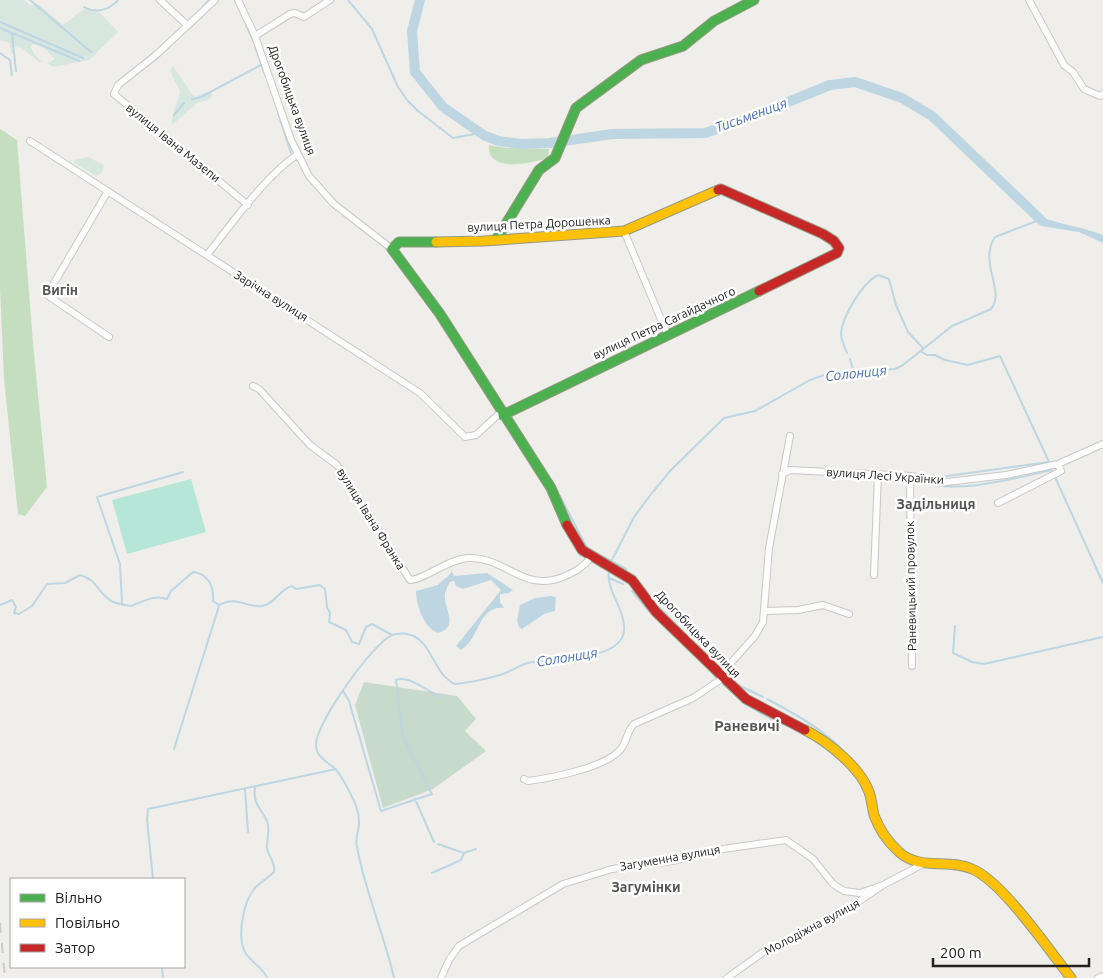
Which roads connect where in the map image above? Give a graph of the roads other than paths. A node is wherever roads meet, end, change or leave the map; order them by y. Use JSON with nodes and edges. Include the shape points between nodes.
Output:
{"nodes":[{"id":1,"x":160,"y":0,"type":"edge"},
{"id":2,"x":215,"y":0,"type":"edge"},
{"id":3,"x":238,"y":0,"type":"edge"},
{"id":4,"x":330,"y":0,"type":"edge"},
{"id":5,"x":754,"y":0,"type":"edge"},
{"id":6,"x":1029,"y":0,"type":"edge"},
{"id":7,"x":187,"y":25,"type":"junction"},
{"id":8,"x":255,"y":36,"type":"junction"},
{"id":9,"x":1103,"y":94,"type":"edge"},
{"id":10,"x":30,"y":141,"type":"dead end"},
{"id":11,"x":297,"y":154,"type":"junction"},
{"id":12,"x":108,"y":191,"type":"junction"},
{"id":13,"x":248,"y":204,"type":"junction"},
{"id":14,"x":624,"y":231,"type":"junction"},
{"id":15,"x":496,"y":240,"type":"junction"},
{"id":16,"x":392,"y":249,"type":"junction"},
{"id":17,"x":837,"y":253,"type":"joint"},
{"id":18,"x":206,"y":255,"type":"junction"},
{"id":19,"x":668,"y":336,"type":"junction"},
{"id":20,"x":109,"y":337,"type":"dead end"},
{"id":21,"x":253,"y":386,"type":"dead end"},
{"id":22,"x":502,"y":414,"type":"junction"},
{"id":23,"x":790,"y":436,"type":"dead end"},
{"id":24,"x":1103,"y":444,"type":"edge"},
{"id":25,"x":1058,"y":464,"type":"junction"},
{"id":26,"x":782,"y":474,"type":"junction"},
{"id":27,"x":878,"y":475,"type":"junction"},
{"id":28,"x":910,"y":476,"type":"junction"},
{"id":29,"x":998,"y":503,"type":"dead end"},
{"id":30,"x":591,"y":557,"type":"junction"},
{"id":31,"x":874,"y":575,"type":"dead end"},
{"id":32,"x":765,"y":611,"type":"junction"},
{"id":33,"x":849,"y":614,"type":"dead end"},
{"id":34,"x":912,"y":666,"type":"dead end"},
{"id":35,"x":722,"y":677,"type":"junction"},
{"id":36,"x":524,"y":779,"type":"dead end"},
{"id":37,"x":923,"y":864,"type":"junction"},
{"id":38,"x":883,"y":884,"type":"junction"},
{"id":39,"x":1103,"y":976,"type":"edge"},
{"id":40,"x":442,"y":978,"type":"edge"},
{"id":41,"x":727,"y":978,"type":"edge"},
{"id":42,"x":1071,"y":978,"type":"edge"},
{"id":43,"x":1098,"y":978,"type":"edge"}],
"edges":[{"from":1,"to":7,"type":"street"},
{"from":2,"to":7,"type":"street","name":"вулиця Івана Мазепи"},
{"from":3,"to":8,"type":"street","name":"Дрогобицька вулиця"},
{"from":4,"to":8,"type":"street","via":[[304,17],[290,14]]},
{"from":5,"to":15,"type":"street","via":[[714,21],[689,43],[641,60],[581,104],[573,112],[558,153],[539,170]]},
{"from":6,"to":9,"type":"street","via":[[1064,65],[1084,89],[1100,96]]},
{"from":7,"to":13,"type":"street","name":"вулиця Івана Мазепи","via":[[156,55],[118,84],[114,94]]},
{"from":8,"to":11,"type":"street","name":"Дрогобицька вулиця"},
{"from":10,"to":12,"type":"street","name":"Зарічна вулиця"},
{"from":11,"to":13,"type":"street"},
{"from":11,"to":16,"type":"street","name":"Дрогобицька вулиця","via":[[309,176],[334,204]]},
{"from":12,"to":18,"type":"street","name":"Зарічна вулиця"},
{"from":12,"to":20,"type":"street","via":[[47,295]]},
{"from":13,"to":18,"type":"street"},
{"from":14,"to":15,"type":"street","name":"вулиця Петра Дорошенка"},
{"from":14,"to":17,"type":"street","name":"вулиця Петра Дорошенка","via":[[721,189],[829,237],[839,246]]},
{"from":14,"to":19,"type":"street"},
{"from":15,"to":16,"type":"street","name":"вулиця Петра Дорошенка","via":[[399,242]]},
{"from":16,"to":22,"type":"street","name":"Дрогобицька вулиця","via":[[440,314]]},
{"from":17,"to":19,"type":"street","name":"вулиця Петра Сагайдачного"},
{"from":18,"to":22,"type":"street","name":"Зарічна вулиця","via":[[420,393],[465,437],[476,435]]},
{"from":19,"to":22,"type":"street","name":"вулиця Петра Сагайдачного"},
{"from":21,"to":30,"type":"street","name":"вулиця Івана Франка","via":[[310,445],[337,465],[410,580],[456,560],[473,558],[489,561],[526,579],[549,581],[577,571]]},
{"from":22,"to":30,"type":"street","name":"Дрогобицька вулиця","via":[[551,488],[575,541]]},
{"from":23,"to":26,"type":"street"},
{"from":24,"to":25,"type":"street","name":"вулиця Лесі Українки"},
{"from":25,"to":28,"type":"street","name":"вулиця Лесі Українки","via":[[1006,475],[947,482]]},
{"from":25,"to":29,"type":"street","via":[[1061,471]]},
{"from":26,"to":27,"type":"street","name":"вулиця Лесі Українки","via":[[790,470]]},
{"from":26,"to":32,"type":"street","via":[[769,548]]},
{"from":27,"to":28,"type":"street","name":"вулиця Лесі Українки"},
{"from":27,"to":31,"type":"street"},
{"from":28,"to":34,"type":"street","name":"Раневицький провулок"},
{"from":30,"to":35,"type":"street","name":"Дрогобицька вулиця","via":[[635,583],[656,612]]},
{"from":32,"to":33,"type":"street","via":[[823,605]]},
{"from":32,"to":35,"type":"street","via":[[759,631]]},
{"from":35,"to":36,"type":"street","via":[[693,698],[634,724],[623,747],[613,756],[560,776]]},
{"from":35,"to":37,"type":"street","name":"Дрогобицька вулиця","via":[[746,699],[809,732],[843,756],[869,791],[874,815],[886,838],[900,853]]},
{"from":37,"to":38,"type":"street","name":"Молодіжна вулиця"},
{"from":37,"to":42,"type":"street","name":"Дрогобицька вулиця","via":[[952,863],[986,876]]},
{"from":38,"to":40,"type":"street","name":"Загуменна вулиця","via":[[860,893],[844,892],[833,884],[813,859],[786,840],[612,869],[557,887],[482,931],[455,949]]},
{"from":38,"to":41,"type":"street","name":"Молодіжна вулиця","via":[[847,910],[762,954]]},
{"from":39,"to":43,"type":"street"}]}
